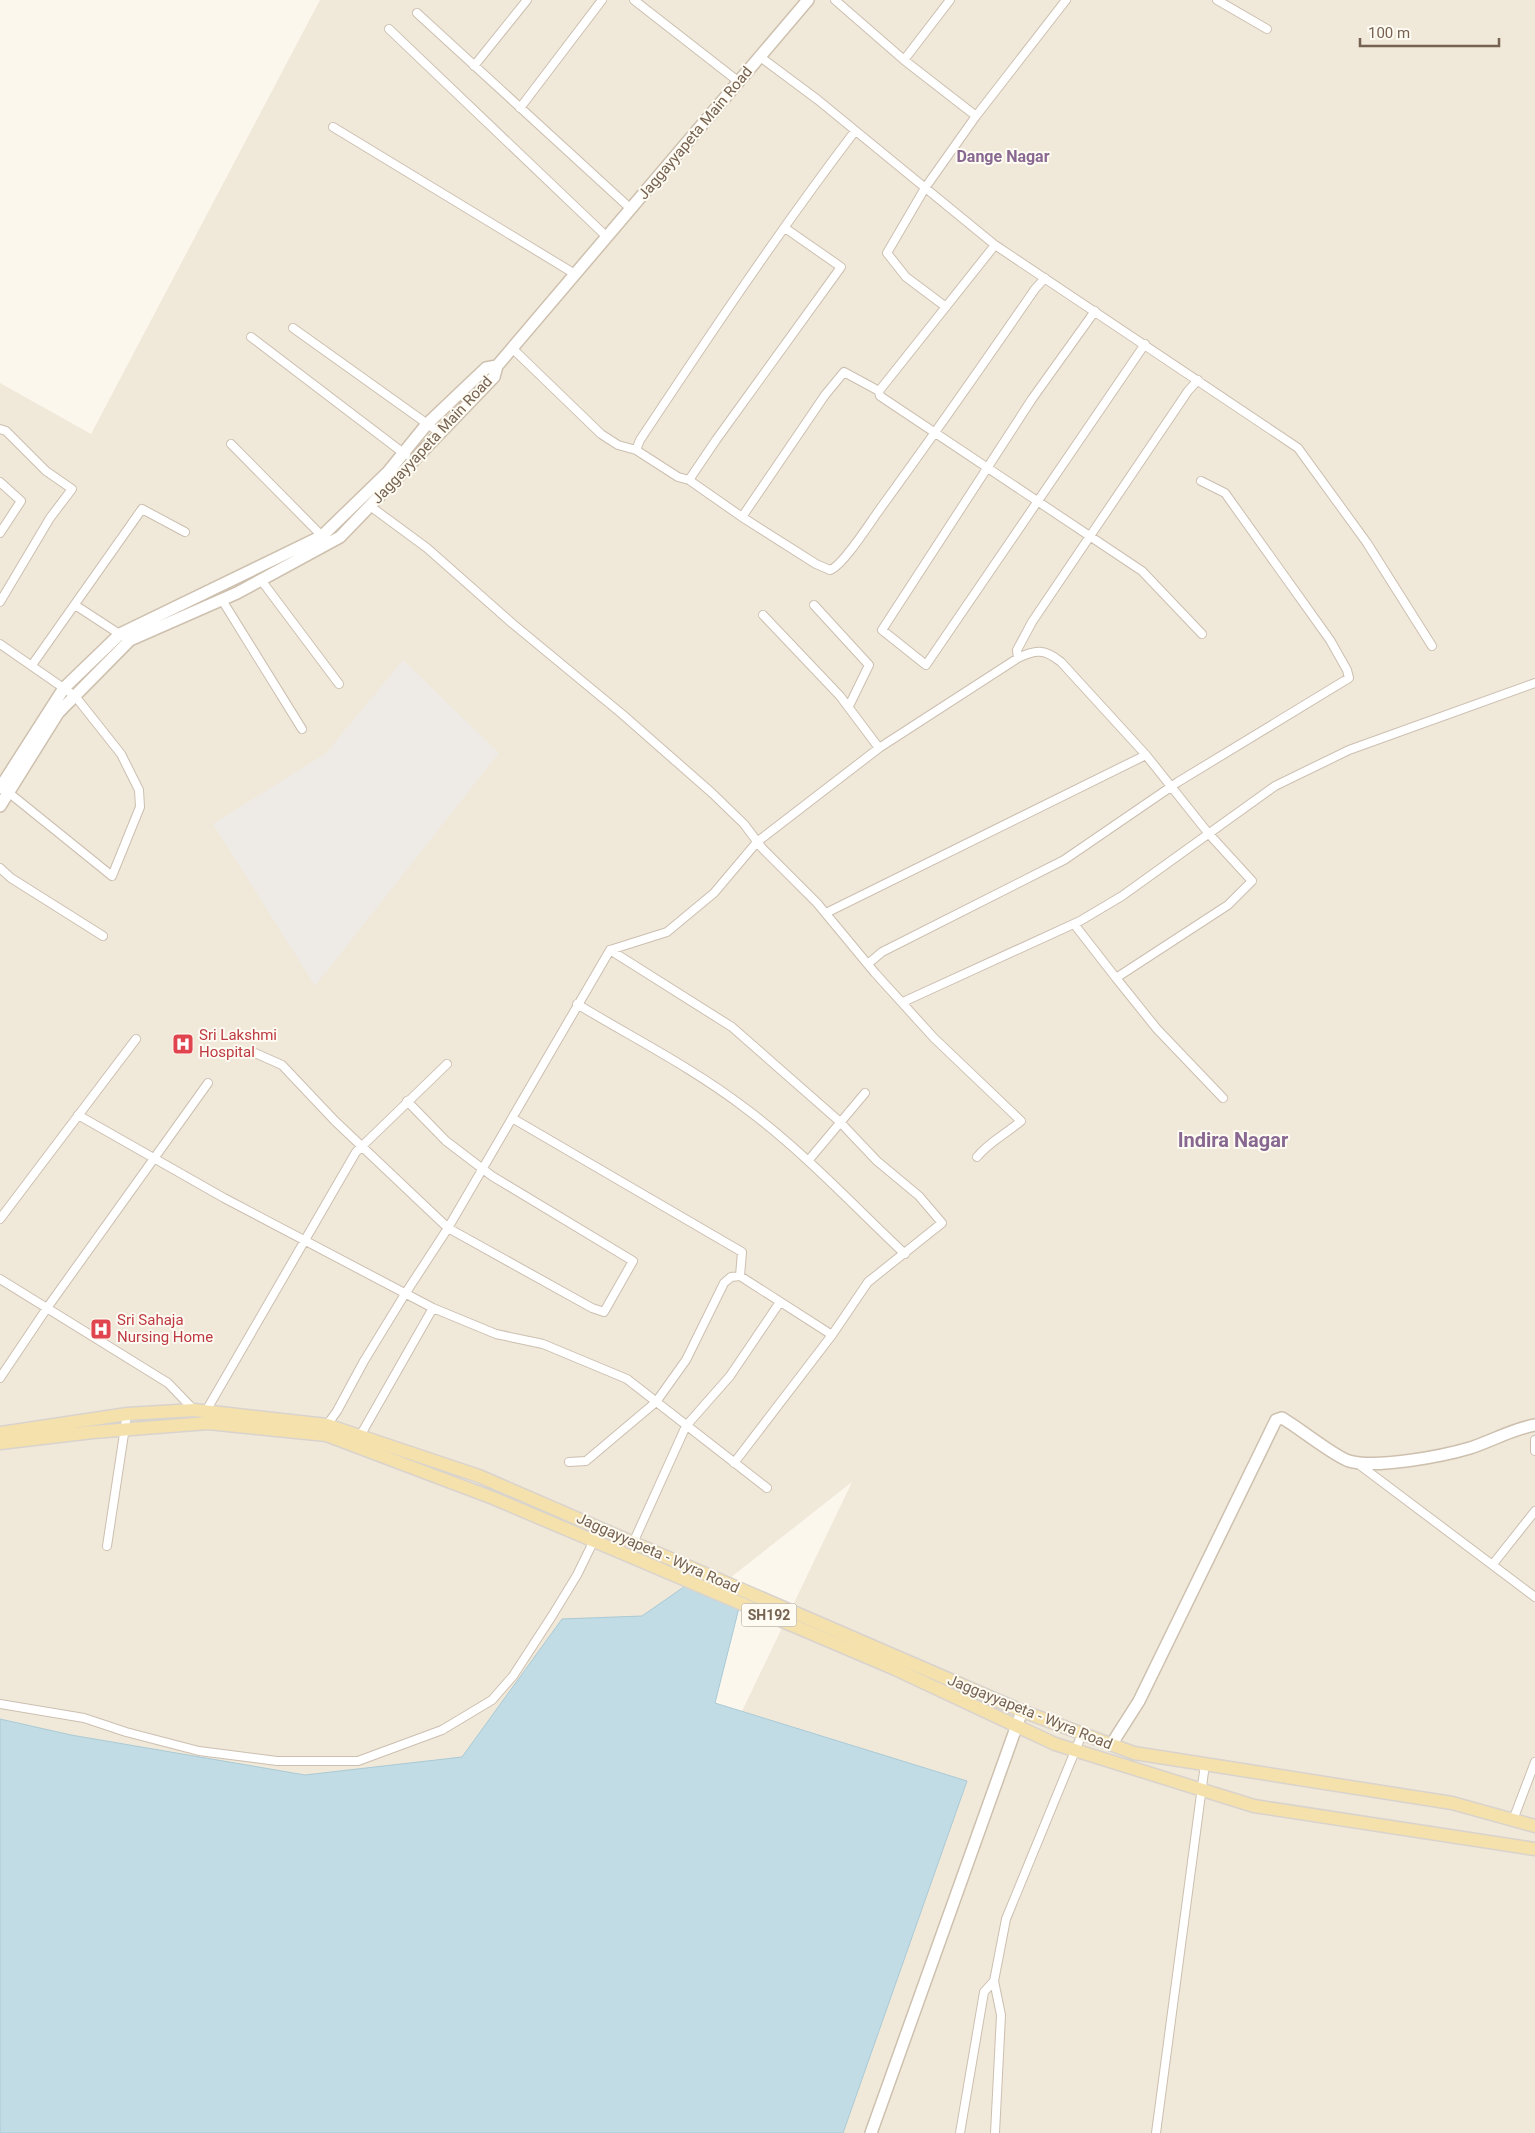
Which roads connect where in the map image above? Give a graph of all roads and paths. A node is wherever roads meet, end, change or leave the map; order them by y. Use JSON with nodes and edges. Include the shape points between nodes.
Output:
{"nodes":[{"id":1,"x":528,"y":0,"type":"edge"},
{"id":2,"x":602,"y":0,"type":"edge"},
{"id":3,"x":634,"y":0,"type":"edge"},
{"id":4,"x":808,"y":0,"type":"edge"},
{"id":5,"x":835,"y":0,"type":"edge"},
{"id":6,"x":950,"y":0,"type":"edge"},
{"id":7,"x":1066,"y":0,"type":"edge"},
{"id":8,"x":1217,"y":0,"type":"edge"},
{"id":9,"x":417,"y":13,"type":"dead end"},
{"id":10,"x":389,"y":29,"type":"dead end"},
{"id":11,"x":1267,"y":29,"type":"dead end"},
{"id":12,"x":759,"y":56,"type":"junction"},
{"id":13,"x":904,"y":60,"type":"junction"},
{"id":14,"x":474,"y":66,"type":"junction"},
{"id":15,"x":739,"y":82,"type":"junction"},
{"id":16,"x":520,"y":108,"type":"junction"},
{"id":17,"x":976,"y":116,"type":"junction"},
{"id":18,"x":333,"y":127,"type":"dead end"},
{"id":19,"x":855,"y":131,"type":"junction"},
{"id":20,"x":925,"y":188,"type":"junction"},
{"id":21,"x":631,"y":209,"type":"junction"},
{"id":22,"x":785,"y":228,"type":"junction"},
{"id":23,"x":607,"y":237,"type":"junction"},
{"id":24,"x":995,"y":246,"type":"junction"},
{"id":25,"x":575,"y":274,"type":"junction"},
{"id":26,"x":1045,"y":278,"type":"junction"},
{"id":27,"x":946,"y":307,"type":"junction"},
{"id":28,"x":1095,"y":311,"type":"junction"},
{"id":29,"x":293,"y":328,"type":"dead end"},
{"id":30,"x":251,"y":337,"type":"dead end"},
{"id":31,"x":1145,"y":344,"type":"junction"},
{"id":32,"x":512,"y":348,"type":"junction"},
{"id":33,"x":497,"y":366,"type":"junction"},
{"id":34,"x":1198,"y":380,"type":"junction"},
{"id":35,"x":879,"y":392,"type":"junction"},
{"id":36,"x":427,"y":424,"type":"junction"},
{"id":37,"x":0,"y":429,"type":"edge"},
{"id":38,"x":440,"y":433,"type":"junction"},
{"id":39,"x":935,"y":434,"type":"junction"},
{"id":40,"x":231,"y":444,"type":"dead end"},
{"id":41,"x":636,"y":450,"type":"junction"},
{"id":42,"x":404,"y":453,"type":"junction"},
{"id":43,"x":414,"y":461,"type":"junction"},
{"id":44,"x":986,"y":468,"type":"junction"},
{"id":45,"x":689,"y":480,"type":"junction"},
{"id":46,"x":1201,"y":481,"type":"dead end"},
{"id":47,"x":0,"y":482,"type":"edge"},
{"id":48,"x":1038,"y":502,"type":"junction"},
{"id":49,"x":370,"y":506,"type":"junction"},
{"id":50,"x":742,"y":517,"type":"junction"},
{"id":51,"x":185,"y":532,"type":"dead end"},
{"id":52,"x":0,"y":533,"type":"edge"},
{"id":53,"x":1090,"y":535,"type":"junction"},
{"id":54,"x":326,"y":539,"type":"junction"},
{"id":55,"x":261,"y":580,"type":"junction"},
{"id":56,"x":222,"y":600,"type":"junction"},
{"id":57,"x":0,"y":602,"type":"edge"},
{"id":58,"x":75,"y":605,"type":"junction"},
{"id":59,"x":814,"y":606,"type":"dead end"},
{"id":60,"x":763,"y":615,"type":"dead end"},
{"id":61,"x":1202,"y":634,"type":"dead end"},
{"id":62,"x":125,"y":637,"type":"junction"},
{"id":63,"x":0,"y":644,"type":"edge"},
{"id":64,"x":1432,"y":646,"type":"dead end"},
{"id":65,"x":1018,"y":658,"type":"junction"},
{"id":66,"x":32,"y":665,"type":"junction"},
{"id":67,"x":1535,"y":683,"type":"edge"},
{"id":68,"x":338,"y":684,"type":"dead end"},
{"id":69,"x":64,"y":688,"type":"junction"},
{"id":70,"x":75,"y":696,"type":"junction"},
{"id":71,"x":849,"y":706,"type":"junction"},
{"id":72,"x":302,"y":729,"type":"dead end"},
{"id":73,"x":879,"y":748,"type":"junction"},
{"id":74,"x":1146,"y":755,"type":"junction"},
{"id":75,"x":1170,"y":787,"type":"junction"},
{"id":76,"x":4,"y":790,"type":"edge"},
{"id":77,"x":0,"y":806,"type":"edge"},
{"id":78,"x":1209,"y":834,"type":"junction"},
{"id":79,"x":757,"y":842,"type":"junction"},
{"id":80,"x":0,"y":868,"type":"edge"},
{"id":81,"x":826,"y":913,"type":"junction"},
{"id":82,"x":1074,"y":924,"type":"junction"},
{"id":83,"x":103,"y":936,"type":"dead end"},
{"id":84,"x":610,"y":950,"type":"junction"},
{"id":85,"x":868,"y":963,"type":"junction"},
{"id":86,"x":1116,"y":978,"type":"junction"},
{"id":87,"x":903,"y":1002,"type":"junction"},
{"id":88,"x":577,"y":1004,"type":"junction"},
{"id":89,"x":136,"y":1039,"type":"dead end"},
{"id":90,"x":255,"y":1053,"type":"dead end"},
{"id":91,"x":447,"y":1064,"type":"dead end"},
{"id":92,"x":208,"y":1084,"type":"dead end"},
{"id":93,"x":865,"y":1093,"type":"dead end"},
{"id":94,"x":1223,"y":1098,"type":"dead end"},
{"id":95,"x":407,"y":1101,"type":"junction"},
{"id":96,"x":78,"y":1114,"type":"junction"},
{"id":97,"x":512,"y":1118,"type":"junction"},
{"id":98,"x":839,"y":1121,"type":"junction"},
{"id":99,"x":362,"y":1146,"type":"junction"},
{"id":100,"x":977,"y":1157,"type":"dead end"},
{"id":101,"x":154,"y":1158,"type":"junction"},
{"id":102,"x":808,"y":1161,"type":"junction"},
{"id":103,"x":482,"y":1169,"type":"junction"},
{"id":104,"x":0,"y":1219,"type":"edge"},
{"id":105,"x":448,"y":1228,"type":"junction"},
{"id":106,"x":305,"y":1241,"type":"junction"},
{"id":107,"x":905,"y":1254,"type":"junction"},
{"id":108,"x":740,"y":1276,"type":"junction"},
{"id":109,"x":0,"y":1279,"type":"edge"},
{"id":110,"x":405,"y":1294,"type":"junction"},
{"id":111,"x":780,"y":1302,"type":"junction"},
{"id":112,"x":48,"y":1308,"type":"junction"},
{"id":113,"x":433,"y":1308,"type":"junction"},
{"id":114,"x":832,"y":1335,"type":"junction"},
{"id":115,"x":0,"y":1378,"type":"edge"},
{"id":116,"x":656,"y":1402,"type":"junction"},
{"id":117,"x":200,"y":1410,"type":"junction"},
{"id":118,"x":128,"y":1414,"type":"junction"},
{"id":119,"x":327,"y":1425,"type":"junction"},
{"id":120,"x":1535,"y":1425,"type":"edge"},
{"id":121,"x":686,"y":1426,"type":"junction"},
{"id":122,"x":126,"y":1429,"type":"junction"},
{"id":123,"x":0,"y":1433,"type":"edge"},
{"id":124,"x":360,"y":1436,"type":"junction"},
{"id":125,"x":1535,"y":1440,"type":"edge"},
{"id":126,"x":0,"y":1443,"type":"edge"},
{"id":127,"x":1535,"y":1450,"type":"edge"},
{"id":128,"x":569,"y":1462,"type":"dead end"},
{"id":129,"x":1355,"y":1462,"type":"junction"},
{"id":130,"x":734,"y":1463,"type":"junction"},
{"id":131,"x":767,"y":1488,"type":"dead end"},
{"id":132,"x":1535,"y":1511,"type":"edge"},
{"id":133,"x":600,"y":1528,"type":"junction"},
{"id":134,"x":594,"y":1541,"type":"junction"},
{"id":135,"x":633,"y":1543,"type":"junction"},
{"id":136,"x":107,"y":1546,"type":"dead end"},
{"id":137,"x":1492,"y":1564,"type":"junction"},
{"id":138,"x":1535,"y":1596,"type":"edge"},
{"id":139,"x":0,"y":1704,"type":"edge"},
{"id":140,"x":1022,"y":1712,"type":"junction"},
{"id":141,"x":1017,"y":1726,"type":"junction"},
{"id":142,"x":1082,"y":1734,"type":"junction"},
{"id":143,"x":1111,"y":1745,"type":"junction"},
{"id":144,"x":1075,"y":1751,"type":"junction"},
{"id":145,"x":1535,"y":1762,"type":"edge"},
{"id":146,"x":1205,"y":1764,"type":"junction"},
{"id":147,"x":1202,"y":1790,"type":"junction"},
{"id":148,"x":1513,"y":1820,"type":"junction"},
{"id":149,"x":1535,"y":1826,"type":"edge"},
{"id":150,"x":1535,"y":1849,"type":"edge"},
{"id":151,"x":994,"y":1981,"type":"junction"},
{"id":152,"x":871,"y":2133,"type":"edge"},
{"id":153,"x":960,"y":2133,"type":"edge"},
{"id":154,"x":995,"y":2133,"type":"edge"},
{"id":155,"x":1156,"y":2133,"type":"edge"}],
"edges":[{"from":1,"to":14,"type":"street"},
{"from":2,"to":16,"type":"street"},
{"from":3,"to":15,"type":"street"},
{"from":4,"to":12,"type":"main road","name":"Jaggayyapeta Main Road"},
{"from":5,"to":13,"type":"street"},
{"from":6,"to":13,"type":"street"},
{"from":7,"to":17,"type":"street"},
{"from":8,"to":11,"type":"street"},
{"from":9,"to":14,"type":"street"},
{"from":10,"to":23,"type":"street"},
{"from":12,"to":15,"type":"main road","name":"Jaggayyapeta Main Road"},
{"from":12,"to":19,"type":"street"},
{"from":13,"to":17,"type":"street"},
{"from":14,"to":16,"type":"street"},
{"from":15,"to":21,"type":"main road","name":"Jaggayyapeta Main Road"},
{"from":16,"to":21,"type":"street"},
{"from":17,"to":20,"type":"street"},
{"from":18,"to":25,"type":"street"},
{"from":19,"to":20,"type":"street"},
{"from":19,"to":22,"type":"street"},
{"from":20,"to":24,"type":"street"},
{"from":20,"to":27,"type":"street","via":[[886,253],[906,277]]},
{"from":21,"to":23,"type":"main road","name":"Jaggayyapeta Main Road"},
{"from":22,"to":41,"type":"street"},
{"from":22,"to":45,"type":"street","via":[[841,267]]},
{"from":23,"to":25,"type":"main road","name":"Jaggayyapeta Main Road"},
{"from":24,"to":26,"type":"street"},
{"from":24,"to":27,"type":"street"},
{"from":25,"to":32,"type":"main road","name":"Jaggayyapeta Main Road"},
{"from":26,"to":28,"type":"street"},
{"from":26,"to":39,"type":"street"},
{"from":27,"to":35,"type":"street"},
{"from":28,"to":31,"type":"street"},
{"from":28,"to":44,"type":"street"},
{"from":29,"to":36,"type":"street"},
{"from":30,"to":42,"type":"street"},
{"from":31,"to":34,"type":"street"},
{"from":31,"to":48,"type":"street"},
{"from":32,"to":33,"type":"main road","name":"Jaggayyapeta Main Road"},
{"from":32,"to":41,"type":"street","via":[[601,434],[618,445]]},
{"from":33,"to":36,"type":"main road","via":[[486,368]]},
{"from":33,"to":38,"type":"main road","name":"Jaggayyapeta Main Road","via":[[494,377]]},
{"from":34,"to":53,"type":"street"},
{"from":34,"to":64,"type":"street","via":[[1298,448],[1367,543]]},
{"from":35,"to":39,"type":"street","via":[[880,396]]},
{"from":35,"to":50,"type":"street","via":[[850,374],[840,373]]},
{"from":36,"to":38,"type":"street"},
{"from":36,"to":42,"type":"main road"},
{"from":37,"to":57,"type":"street","via":[[6,431],[46,471],[72,489],[50,518]]},
{"from":38,"to":43,"type":"main road","name":"Jaggayyapeta Main Road"},
{"from":39,"to":44,"type":"street"},
{"from":39,"to":50,"type":"street","via":[[835,568],[830,570],[816,564]]},
{"from":40,"to":54,"type":"street"},
{"from":41,"to":45,"type":"street","via":[[678,477]]},
{"from":42,"to":43,"type":"street"},
{"from":42,"to":54,"type":"main road"},
{"from":43,"to":49,"type":"main road","name":"Jaggayyapeta Main Road"},
{"from":44,"to":48,"type":"street"},
{"from":44,"to":48,"type":"street","via":[[882,630],[926,665]]},
{"from":45,"to":50,"type":"street"},
{"from":46,"to":75,"type":"street","via":[[1226,492],[1330,640],[1349,678]]},
{"from":47,"to":52,"type":"street","via":[[21,500]]},
{"from":48,"to":53,"type":"street"},
{"from":49,"to":54,"type":"main road","name":"Jaggayyapeta Main Road","via":[[340,537]]},
{"from":49,"to":79,"type":"street","via":[[428,548],[512,624],[622,714],[712,793],[744,824]]},
{"from":51,"to":58,"type":"street","via":[[142,509]]},
{"from":53,"to":61,"type":"street","via":[[1142,571]]},
{"from":53,"to":65,"type":"street","via":[[1032,622],[1016,650]]},
{"from":54,"to":55,"type":"main road","name":"Jaggayyapeta Main Road"},
{"from":54,"to":62,"type":"main road"},
{"from":55,"to":56,"type":"main road","name":"Jaggayyapeta Main Road"},
{"from":55,"to":68,"type":"street"},
{"from":56,"to":62,"type":"main road","name":"Jaggayyapeta Main Road"},
{"from":56,"to":72,"type":"street"},
{"from":58,"to":62,"type":"street"},
{"from":58,"to":66,"type":"street"},
{"from":59,"to":71,"type":"street","via":[[869,665]]},
{"from":60,"to":71,"type":"street"},
{"from":62,"to":69,"type":"main road"},
{"from":62,"to":70,"type":"main road","name":"Jaggayyapeta Main Road"},
{"from":63,"to":66,"type":"street"},
{"from":65,"to":73,"type":"street"},
{"from":65,"to":74,"type":"street","via":[[1039,650],[1050,653]]},
{"from":66,"to":69,"type":"street"},
{"from":67,"to":78,"type":"street","via":[[1349,750],[1275,786]]},
{"from":69,"to":70,"type":"street"},
{"from":69,"to":76,"type":"main road"},
{"from":70,"to":76,"type":"main road","name":"Jaggayyapeta Main Road","via":[[58,713]]},
{"from":70,"to":76,"type":"street","via":[[121,754],[139,790],[140,807],[112,876]]},
{"from":71,"to":73,"type":"street"},
{"from":73,"to":79,"type":"street"},
{"from":74,"to":75,"type":"street"},
{"from":74,"to":81,"type":"street"},
{"from":75,"to":78,"type":"street"},
{"from":75,"to":85,"type":"street","via":[[1064,860],[882,952]]},
{"from":76,"to":77,"type":"main road","name":"Jaggayyapeta Main Road"},
{"from":78,"to":82,"type":"street","via":[[1122,896]]},
{"from":78,"to":86,"type":"street","via":[[1252,881],[1228,904]]},
{"from":79,"to":81,"type":"street"},
{"from":79,"to":84,"type":"street","via":[[714,893],[667,932]]},
{"from":80,"to":83,"type":"street"},
{"from":81,"to":85,"type":"street"},
{"from":82,"to":86,"type":"street"},
{"from":82,"to":87,"type":"street"},
{"from":84,"to":88,"type":"street"},
{"from":84,"to":98,"type":"street","via":[[732,1027]]},
{"from":85,"to":87,"type":"street"},
{"from":86,"to":94,"type":"street","via":[[1157,1029]]},
{"from":87,"to":100,"type":"street","via":[[934,1038],[1021,1121],[1005,1135],[987,1144]]},
{"from":88,"to":97,"type":"street"},
{"from":88,"to":102,"type":"street","via":[[709,1082],[746,1108]]},
{"from":89,"to":96,"type":"street"},
{"from":90,"to":99,"type":"street","via":[[282,1065]]},
{"from":91,"to":95,"type":"street"},
{"from":92,"to":101,"type":"street"},
{"from":93,"to":98,"type":"street"},
{"from":95,"to":99,"type":"street"},
{"from":95,"to":103,"type":"street","via":[[446,1141]]},
{"from":96,"to":101,"type":"street"},
{"from":96,"to":104,"type":"street"},
{"from":97,"to":103,"type":"street"},
{"from":97,"to":108,"type":"street","via":[[742,1252]]},
{"from":98,"to":102,"type":"street"},
{"from":98,"to":107,"type":"street","via":[[877,1161],[919,1196],[942,1223]]},
{"from":99,"to":105,"type":"street"},
{"from":99,"to":106,"type":"street"},
{"from":101,"to":106,"type":"street"},
{"from":101,"to":112,"type":"street"},
{"from":102,"to":107,"type":"street"},
{"from":103,"to":105,"type":"street"},
{"from":103,"to":105,"type":"street","via":[[633,1261],[604,1312]]},
{"from":105,"to":110,"type":"street"},
{"from":106,"to":110,"type":"street"},
{"from":106,"to":117,"type":"street"},
{"from":107,"to":114,"type":"street","via":[[868,1282]]},
{"from":108,"to":111,"type":"street"},
{"from":108,"to":116,"type":"street","via":[[731,1277],[724,1283],[686,1360]]},
{"from":109,"to":112,"type":"street"},
{"from":110,"to":113,"type":"street"},
{"from":110,"to":119,"type":"street"},
{"from":111,"to":114,"type":"street"},
{"from":111,"to":121,"type":"street","via":[[730,1376]]},
{"from":112,"to":115,"type":"street"},
{"from":112,"to":117,"type":"street","via":[[168,1383]]},
{"from":113,"to":116,"type":"street","via":[[496,1334],[551,1347],[627,1380]]},
{"from":113,"to":124,"type":"street"},
{"from":114,"to":130,"type":"street"},
{"from":116,"to":121,"type":"street"},
{"from":116,"to":128,"type":"street","via":[[586,1461]]},
{"from":117,"to":118,"type":"main road","name":"Jaggayyapeta - Wyra Road","number":"SH192"},
{"from":117,"to":119,"type":"main road","name":"Jaggayyapeta - Wyra Road","number":"SH192"},
{"from":118,"to":122,"type":"street"},
{"from":118,"to":123,"type":"main road","name":"Jaggayyapeta - Wyra Road","number":"SH192"},
{"from":119,"to":124,"type":"main road","name":"Jaggayyapeta - Wyra Road","number":"SH192"},
{"from":120,"to":129,"type":"main road","via":[[1430,1457]]},
{"from":121,"to":130,"type":"street"},
{"from":121,"to":135,"type":"street"},
{"from":122,"to":126,"type":"main road","number":"SH192"},
{"from":122,"to":134,"type":"main road","number":"SH192","via":[[208,1423],[326,1435],[493,1498]]},
{"from":122,"to":136,"type":"street"},
{"from":124,"to":133,"type":"main road","name":"Jaggayyapeta - Wyra Road","number":"SH192","via":[[479,1476]]},
{"from":125,"to":127,"type":"street"},
{"from":129,"to":137,"type":"street"},
{"from":129,"to":143,"type":"main road","via":[[1341,1457],[1282,1418],[1276,1420],[1139,1701]]},
{"from":130,"to":131,"type":"street"},
{"from":132,"to":137,"type":"street"},
{"from":133,"to":134,"type":"street"},
{"from":133,"to":135,"type":"main road","name":"Jaggayyapeta - Wyra Road","number":"SH192"},
{"from":134,"to":139,"type":"street","via":[[552,1616],[492,1700],[442,1730],[358,1762],[277,1761],[199,1751],[84,1718]]},
{"from":134,"to":141,"type":"main road","number":"SH192","via":[[893,1668]]},
{"from":135,"to":140,"type":"main road","name":"Jaggayyapeta - Wyra Road","number":"SH192"},
{"from":137,"to":138,"type":"street"},
{"from":140,"to":141,"type":"main road"},
{"from":140,"to":142,"type":"main road","name":"Jaggayyapeta - Wyra Road","number":"SH192"},
{"from":141,"to":144,"type":"main road","number":"SH192"},
{"from":141,"to":152,"type":"main road"},
{"from":142,"to":143,"type":"main road","name":"Jaggayyapeta - Wyra Road","number":"SH192"},
{"from":142,"to":144,"type":"street"},
{"from":143,"to":146,"type":"main road","name":"Jaggayyapeta - Wyra Road","number":"SH192","via":[[1134,1753]]},
{"from":144,"to":147,"type":"main road","number":"SH192"},
{"from":144,"to":151,"type":"street","via":[[1006,1919]]},
{"from":145,"to":148,"type":"street"},
{"from":146,"to":147,"type":"street"},
{"from":146,"to":148,"type":"main road","name":"Jaggayyapeta - Wyra Road","number":"SH192","via":[[1452,1803]]},
{"from":147,"to":150,"type":"main road","number":"SH192","via":[[1254,1806]]},
{"from":147,"to":155,"type":"street"},
{"from":148,"to":149,"type":"main road","name":"Jaggayyapeta - Wyra Road","number":"SH192"},
{"from":151,"to":153,"type":"street","via":[[984,1992]]},
{"from":151,"to":154,"type":"street","via":[[1000,2015]]}]}
